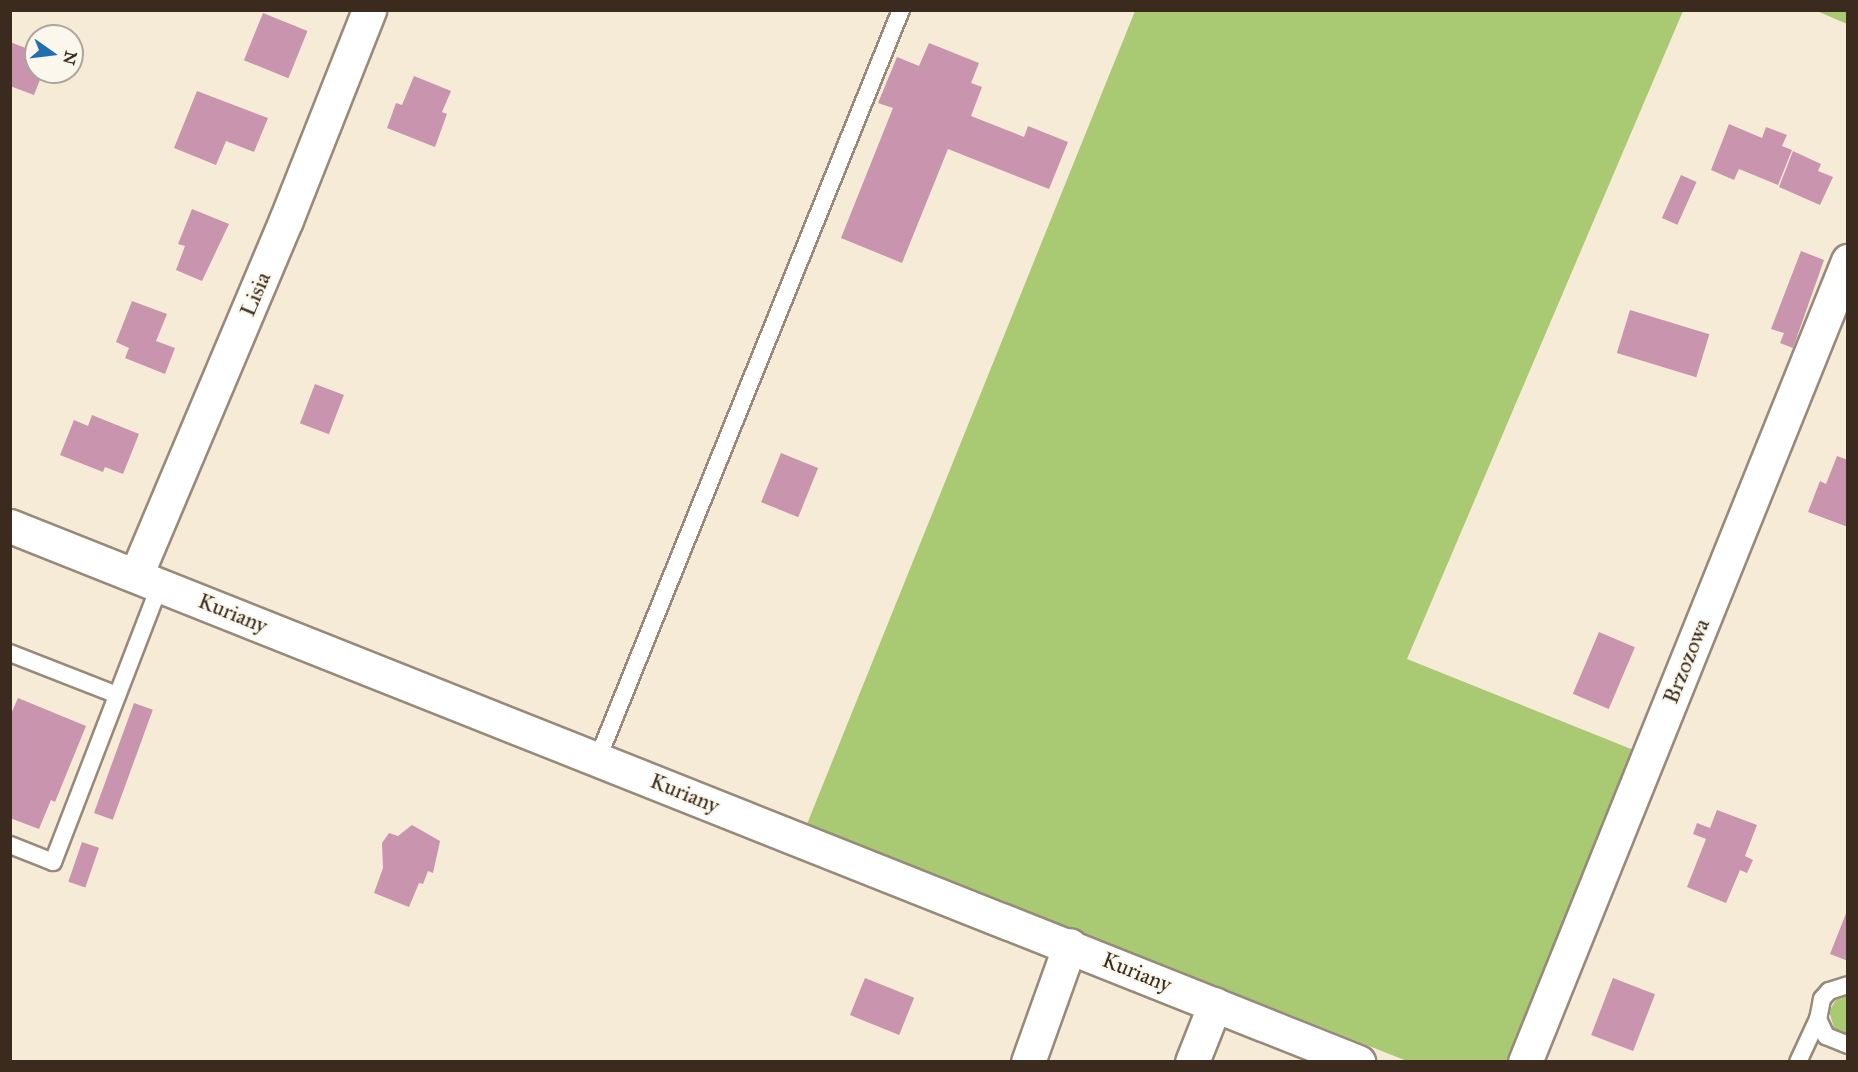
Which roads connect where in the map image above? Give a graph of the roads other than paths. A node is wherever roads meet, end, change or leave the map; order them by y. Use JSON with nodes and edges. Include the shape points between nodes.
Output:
{"nodes":[{"id":1,"x":369,"y":10,"type":"edge"},
{"id":2,"x":901,"y":10,"type":"edge"},
{"id":3,"x":1848,"y":261,"type":"edge"},
{"id":4,"x":10,"y":526,"type":"edge"},
{"id":5,"x":148,"y":580,"type":"junction"},
{"id":6,"x":10,"y":653,"type":"edge"},
{"id":7,"x":117,"y":695,"type":"junction"},
{"id":8,"x":598,"y":758,"type":"junction"},
{"id":9,"x":10,"y":845,"type":"edge"},
{"id":10,"x":1070,"y":945,"type":"junction"},
{"id":11,"x":1848,"y":985,"type":"edge"},
{"id":12,"x":1215,"y":1004,"type":"junction"},
{"id":13,"x":1818,"y":1019,"type":"junction"},
{"id":14,"x":1848,"y":1045,"type":"edge"},
{"id":15,"x":1028,"y":1062,"type":"edge"},
{"id":16,"x":1192,"y":1062,"type":"edge"},
{"id":17,"x":1358,"y":1062,"type":"edge"},
{"id":18,"x":1526,"y":1062,"type":"edge"},
{"id":19,"x":1798,"y":1062,"type":"edge"}],
"edges":[{"from":1,"to":5,"type":"street","name":"Lisia"},
{"from":2,"to":8,"type":"lane"},
{"from":3,"to":18,"type":"street","name":"Brzozowa"},
{"from":4,"to":5,"type":"street","name":"Kuriany"},
{"from":5,"to":7,"type":"lane"},
{"from":5,"to":8,"type":"street","name":"Kuriany"},
{"from":6,"to":7,"type":"lane"},
{"from":7,"to":9,"type":"lane","via":[[52,862]]},
{"from":8,"to":10,"type":"street","name":"Kuriany"},
{"from":10,"to":12,"type":"street","name":"Kuriany"},
{"from":10,"to":15,"type":"street"},
{"from":11,"to":13,"type":"lane","via":[[1829,991],[1822,999]]},
{"from":12,"to":16,"type":"street"},
{"from":12,"to":17,"type":"street","name":"Kuriany"},
{"from":13,"to":14,"type":"lane","via":[[1826,1036]]},
{"from":13,"to":19,"type":"lane"}]}
